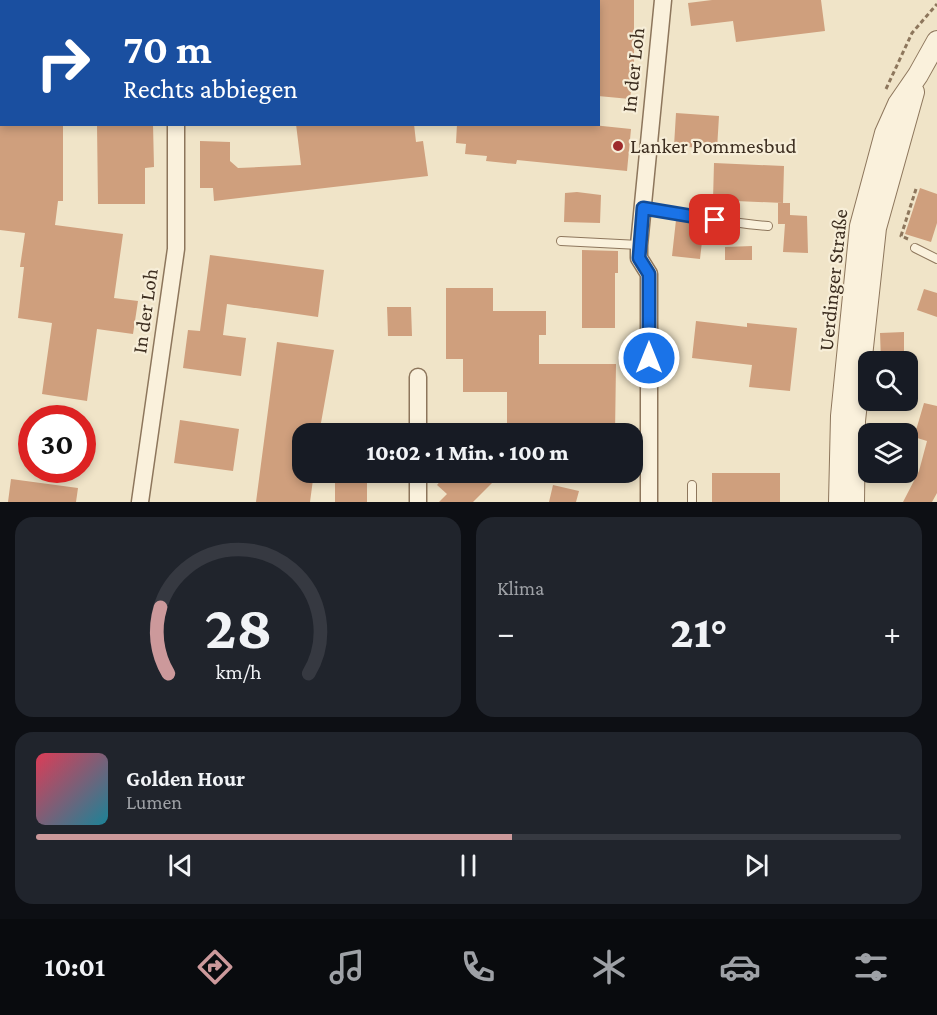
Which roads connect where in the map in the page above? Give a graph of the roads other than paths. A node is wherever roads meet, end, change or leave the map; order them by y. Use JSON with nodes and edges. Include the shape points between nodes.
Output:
{"nodes":[{"id":1,"x":663,"y":0,"type":"edge"},
{"id":2,"x":937,"y":41,"type":"edge"},
{"id":3,"x":918,"y":75,"type":"junction"},
{"id":4,"x":176,"y":126,"type":"edge"},
{"id":5,"x":643,"y":208,"type":"junction"},
{"id":6,"x":768,"y":226,"type":"dead end"},
{"id":7,"x":561,"y":241,"type":"dead end"},
{"id":8,"x":639,"y":245,"type":"junction"},
{"id":9,"x":915,"y":248,"type":"road end"},
{"id":10,"x":937,"y":259,"type":"edge"},
{"id":11,"x":418,"y":377,"type":"dead end"},
{"id":12,"x":418,"y":423,"type":"edge"},
{"id":13,"x":418,"y":483,"type":"edge"},
{"id":14,"x":692,"y":484,"type":"dead end"},
{"id":15,"x":140,"y":502,"type":"edge"},
{"id":16,"x":417,"y":502,"type":"edge"},
{"id":17,"x":649,"y":502,"type":"edge"},
{"id":18,"x":692,"y":502,"type":"edge"},
{"id":19,"x":839,"y":502,"type":"edge"},
{"id":20,"x":854,"y":502,"type":"edge"}],
"edges":[{"from":1,"to":5,"type":"street","name":"In der Loh"},
{"from":2,"to":3,"type":"street","name":"Uerdinger Straße"},
{"from":3,"to":19,"type":"street","name":"Uerdinger Straße","via":[[898,104],[885,133],[860,225],[842,416]]},
{"from":3,"to":20,"type":"street","name":"Uerdinger Straße","via":[[876,228],[855,422]]},
{"from":4,"to":15,"type":"street","name":"In der Loh","via":[[176,249]]},
{"from":5,"to":6,"type":"lane","via":[[732,224]]},
{"from":5,"to":8,"type":"street","name":"In der Loh"},
{"from":7,"to":8,"type":"lane"},
{"from":8,"to":17,"type":"street","name":"In der Loh","via":[[639,258],[649,274]]},
{"from":9,"to":10,"type":"lane"},
{"from":11,"to":12,"type":"street"},
{"from":13,"to":16,"type":"street"},
{"from":14,"to":18,"type":"lane"}]}
